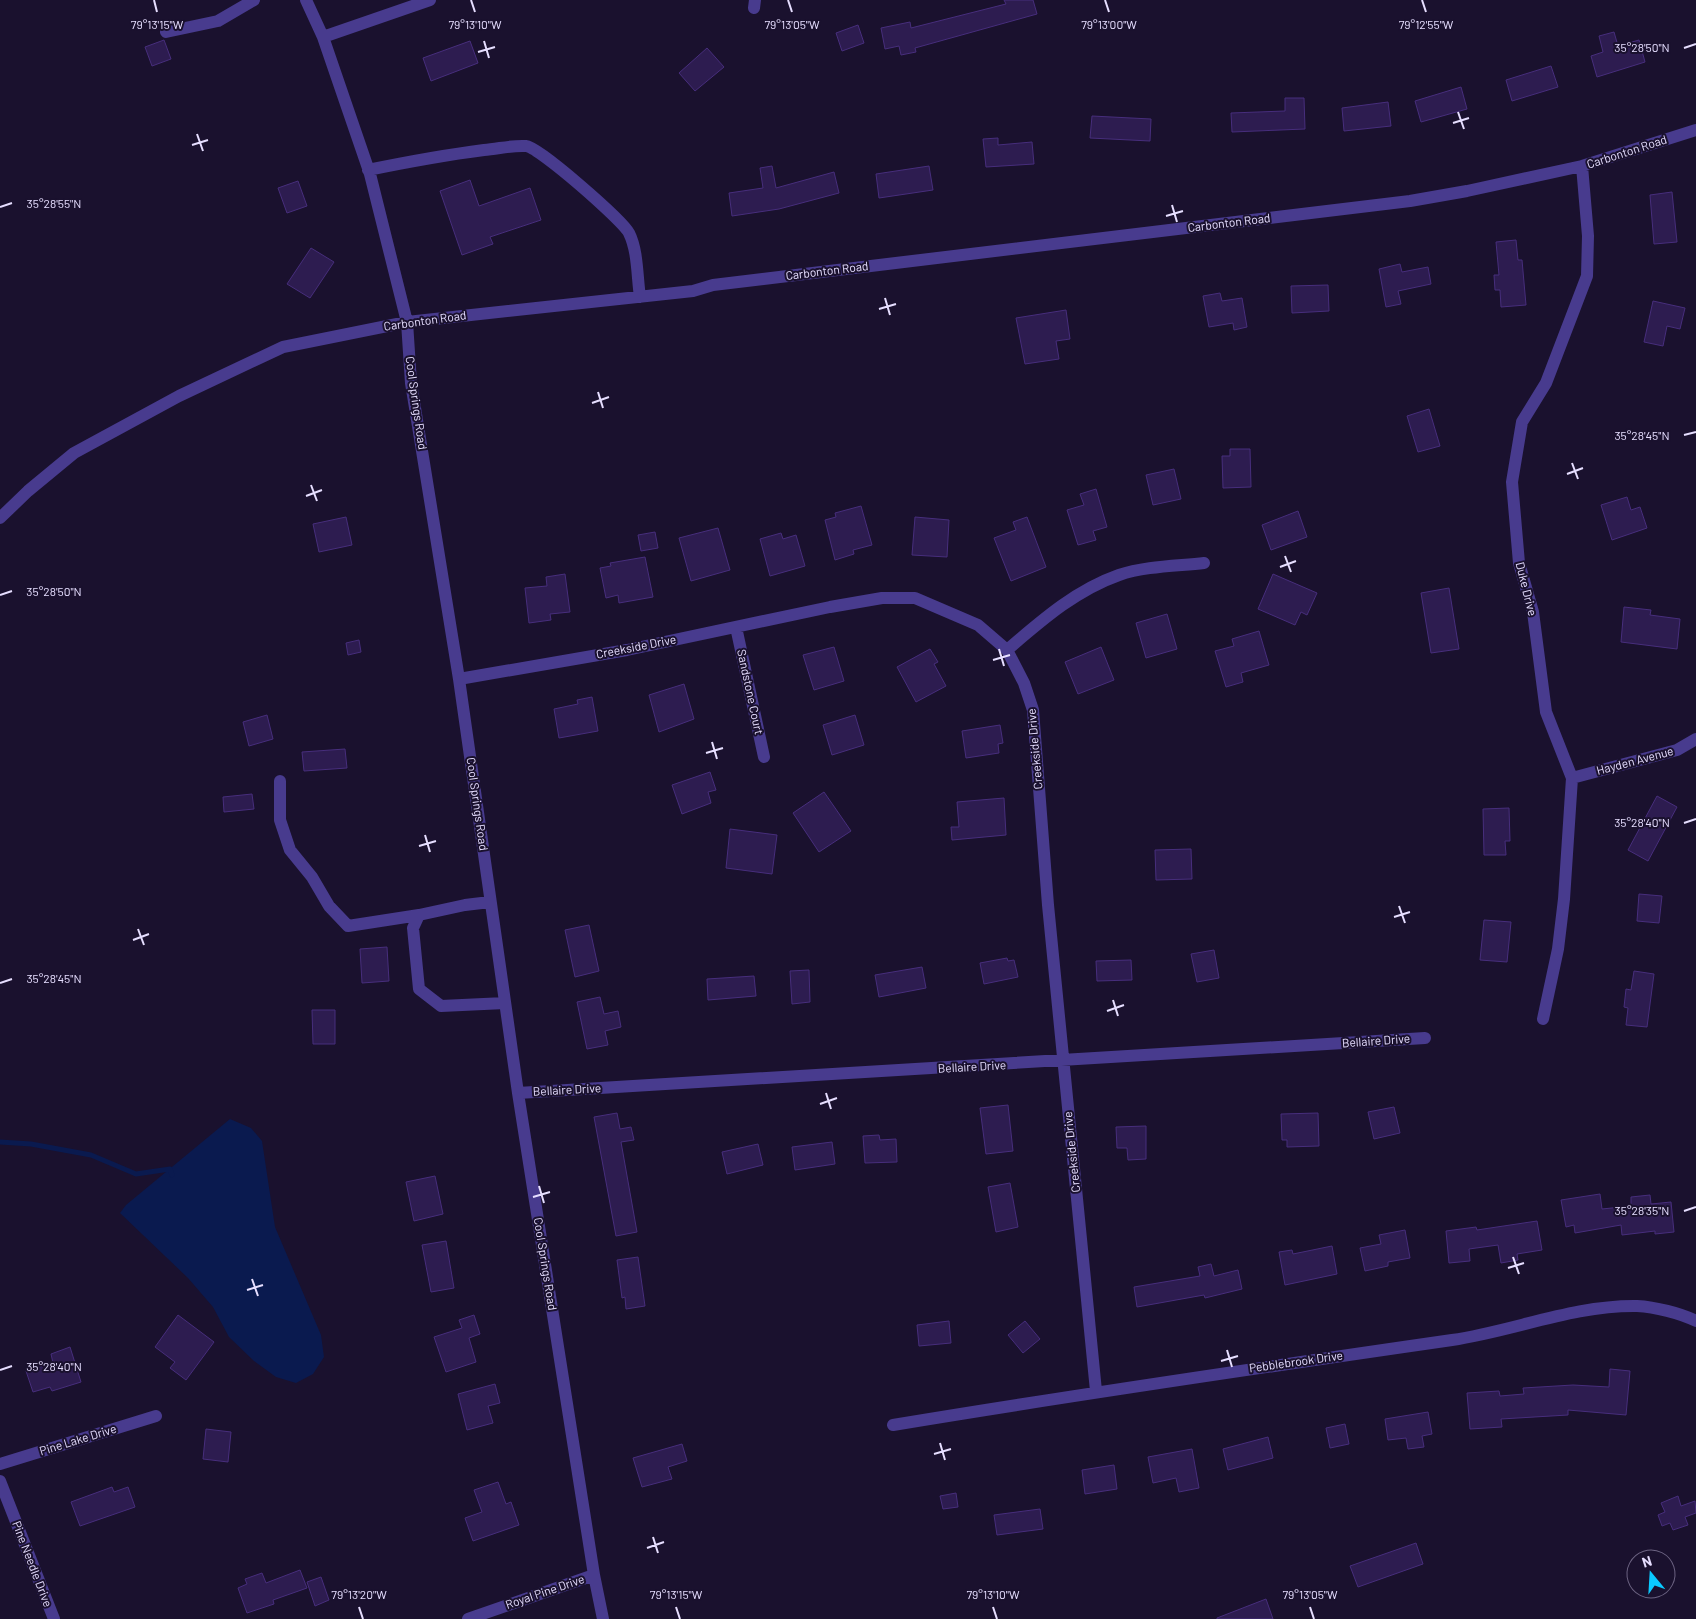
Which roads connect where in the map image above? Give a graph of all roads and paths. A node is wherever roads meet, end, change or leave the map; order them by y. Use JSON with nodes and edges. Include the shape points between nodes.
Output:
{"nodes":[{"id":1,"x":254,"y":0,"type":"edge"},
{"id":2,"x":306,"y":0,"type":"edge"},
{"id":3,"x":430,"y":0,"type":"edge"},
{"id":4,"x":166,"y":32,"type":"dead end"},
{"id":5,"x":323,"y":37,"type":"junction"},
{"id":6,"x":1696,"y":130,"type":"edge"},
{"id":7,"x":1582,"y":166,"type":"junction"},
{"id":8,"x":368,"y":170,"type":"junction"},
{"id":9,"x":640,"y":297,"type":"junction"},
{"id":10,"x":407,"y":322,"type":"junction"},
{"id":11,"x":0,"y":518,"type":"edge"},
{"id":12,"x":1204,"y":563,"type":"dead end"},
{"id":13,"x":736,"y":627,"type":"junction"},
{"id":14,"x":1008,"y":650,"type":"junction"},
{"id":15,"x":459,"y":679,"type":"junction"},
{"id":16,"x":1696,"y":739,"type":"edge"},
{"id":17,"x":764,"y":757,"type":"dead end"},
{"id":18,"x":1572,"y":778,"type":"junction"},
{"id":19,"x":280,"y":781,"type":"dead end"},
{"id":20,"x":490,"y":902,"type":"junction"},
{"id":21,"x":419,"y":916,"type":"junction"},
{"id":22,"x":505,"y":1003,"type":"junction"},
{"id":23,"x":1543,"y":1019,"type":"dead end"},
{"id":24,"x":1426,"y":1038,"type":"dead end"},
{"id":25,"x":1064,"y":1062,"type":"junction"},
{"id":26,"x":518,"y":1093,"type":"junction"},
{"id":27,"x":1696,"y":1321,"type":"edge"},
{"id":28,"x":1096,"y":1391,"type":"junction"},
{"id":29,"x":156,"y":1416,"type":"dead end"},
{"id":30,"x":893,"y":1425,"type":"dead end"},
{"id":31,"x":0,"y":1464,"type":"edge"},
{"id":32,"x":0,"y":1481,"type":"edge"},
{"id":33,"x":594,"y":1575,"type":"junction"},
{"id":34,"x":54,"y":1619,"type":"edge"},
{"id":35,"x":468,"y":1619,"type":"edge"},
{"id":36,"x":603,"y":1619,"type":"edge"}],
"edges":[{"from":1,"to":4,"type":"street","via":[[218,21]]},
{"from":2,"to":5,"type":"street","name":"Cool Springs Road"},
{"from":3,"to":5,"type":"street"},
{"from":5,"to":8,"type":"street","name":"Cool Springs Road"},
{"from":6,"to":7,"type":"street","name":"Carbonton Road"},
{"from":7,"to":9,"type":"street","name":"Carbonton Road","via":[[1410,201],[713,285],[693,291]]},
{"from":7,"to":18,"type":"street","name":"Duke Drive","via":[[1588,236],[1587,276],[1546,383],[1522,422],[1512,482],[1518,563],[1533,612],[1546,712]]},
{"from":8,"to":9,"type":"street","via":[[459,154],[520,146],[533,148],[628,231]]},
{"from":8,"to":10,"type":"street","name":"Cool Springs Road"},
{"from":9,"to":10,"type":"street","name":"Carbonton Road"},
{"from":10,"to":11,"type":"street","name":"Carbonton Road","via":[[284,347],[179,396],[74,453]]},
{"from":10,"to":15,"type":"street","name":"Cool Springs Road","via":[[411,384]]},
{"from":12,"to":14,"type":"street","via":[[1121,574],[1091,587],[1067,601]]},
{"from":13,"to":14,"type":"street","name":"Creekside Drive","via":[[882,598],[916,598],[978,625]]},
{"from":13,"to":15,"type":"street","name":"Creekside Drive"},
{"from":13,"to":17,"type":"street","name":"Sandstone Court"},
{"from":14,"to":25,"type":"street","name":"Creekside Drive","via":[[1033,710]]},
{"from":15,"to":20,"type":"street","name":"Cool Springs Road"},
{"from":16,"to":18,"type":"street","name":"Hayden Avenue","via":[[1677,750]]},
{"from":18,"to":23,"type":"street","name":"Duke Drive","via":[[1558,949]]},
{"from":19,"to":21,"type":"street","via":[[280,820],[290,850],[312,877],[329,906],[348,926]]},
{"from":20,"to":21,"type":"street"},
{"from":20,"to":22,"type":"street","name":"Cool Springs Road"},
{"from":21,"to":22,"type":"street","via":[[413,928],[419,988],[440,1006]]},
{"from":22,"to":26,"type":"street","name":"Cool Springs Road"},
{"from":24,"to":25,"type":"street","name":"Bellaire Drive"},
{"from":25,"to":26,"type":"street","name":"Bellaire Drive"},
{"from":25,"to":28,"type":"street","name":"Creekside Drive"},
{"from":26,"to":33,"type":"street","name":"Cool Springs Road"},
{"from":27,"to":28,"type":"street","name":"Pebblebrook Drive","via":[[1638,1306],[1591,1309],[1473,1337]]},
{"from":28,"to":30,"type":"street","name":"Pebblebrook Drive"},
{"from":29,"to":31,"type":"street","name":"Pine Lake Drive"},
{"from":32,"to":34,"type":"street","name":"Pine Needle Drive"},
{"from":33,"to":35,"type":"street","name":"Royal Pine Drive"},
{"from":33,"to":36,"type":"street","name":"Cool Springs Road"}]}
